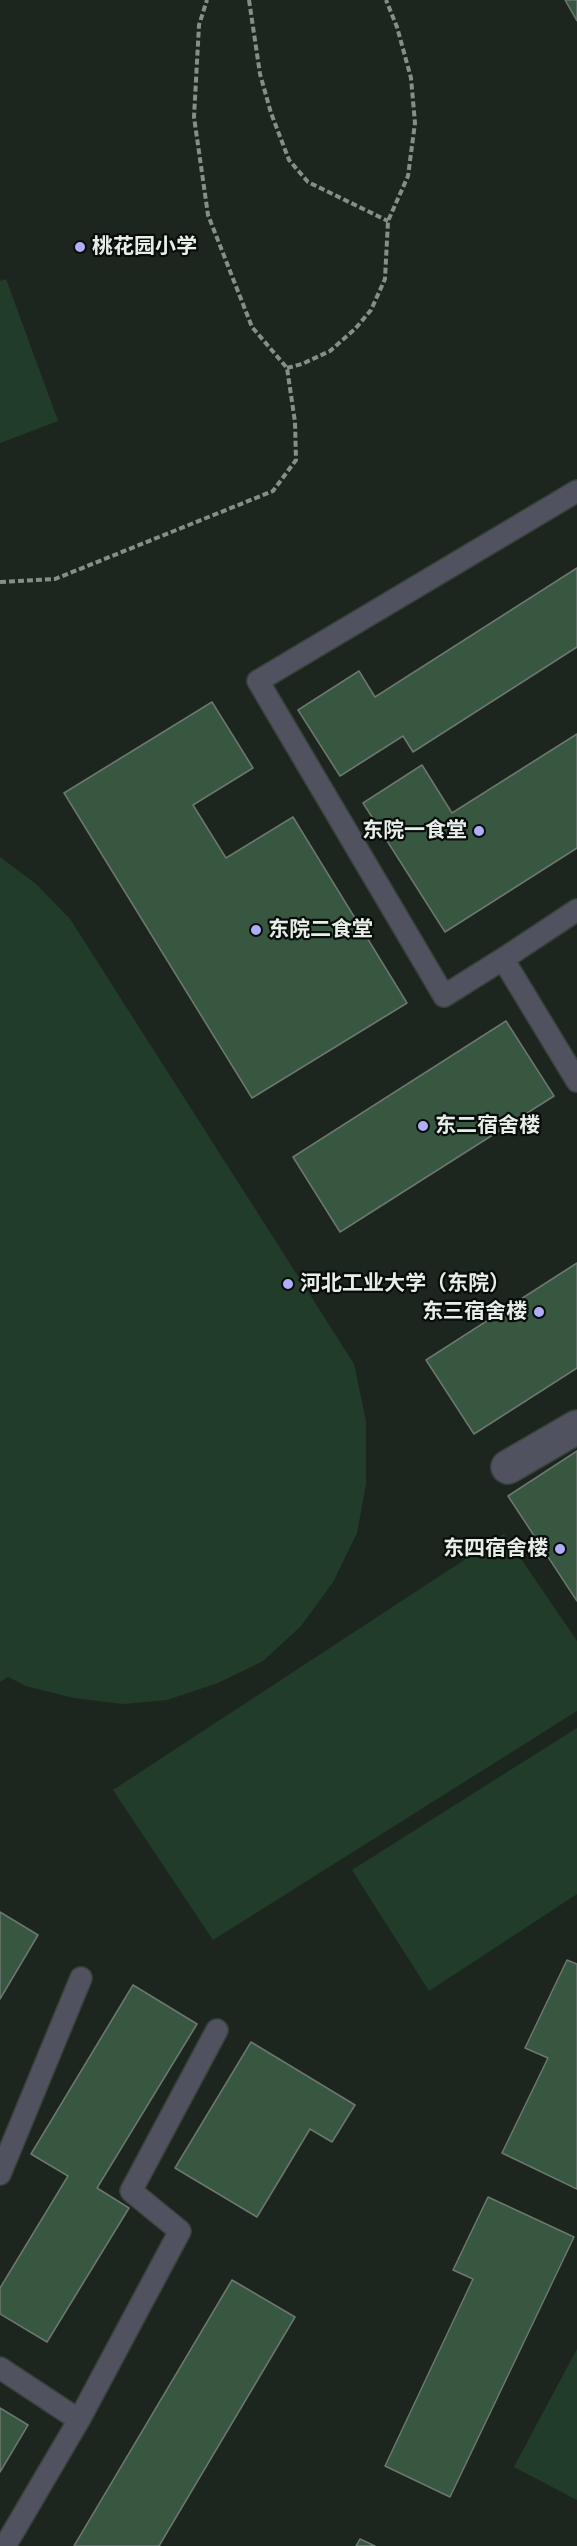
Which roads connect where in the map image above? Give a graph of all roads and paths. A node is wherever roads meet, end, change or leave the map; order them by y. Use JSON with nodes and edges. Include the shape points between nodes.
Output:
{"nodes":[{"id":1,"x":207,"y":0,"type":"edge"},
{"id":2,"x":249,"y":0,"type":"edge"},
{"id":3,"x":386,"y":0,"type":"edge"},
{"id":4,"x":388,"y":221,"type":"junction"},
{"id":5,"x":287,"y":368,"type":"junction"},
{"id":6,"x":577,"y":491,"type":"edge"},
{"id":7,"x":0,"y":582,"type":"edge"},
{"id":8,"x":577,"y":910,"type":"edge"},
{"id":9,"x":502,"y":959,"type":"junction"},
{"id":10,"x":577,"y":1081,"type":"edge"},
{"id":11,"x":577,"y":1427,"type":"edge"},
{"id":12,"x":508,"y":1467,"type":"dead end"},
{"id":13,"x":81,"y":1978,"type":"dead end"},
{"id":14,"x":217,"y":2030,"type":"dead end"},
{"id":15,"x":0,"y":2174,"type":"edge"},
{"id":16,"x":0,"y":2368,"type":"edge"},
{"id":17,"x":79,"y":2420,"type":"junction"},
{"id":18,"x":5,"y":2546,"type":"edge"}],
"edges":[{"from":1,"to":5,"type":"path","via":[[199,25],[194,117],[208,215],[252,327]]},
{"from":2,"to":4,"type":"path","via":[[260,74],[289,160],[308,182]]},
{"from":3,"to":4,"type":"path","via":[[398,27],[411,78],[415,123],[408,176]]},
{"from":4,"to":5,"type":"path","via":[[385,279],[371,310],[330,351]]},
{"from":5,"to":7,"type":"path","via":[[296,460],[273,490],[55,579]]},
{"from":6,"to":9,"type":"lane","via":[[258,681],[444,996]]},
{"from":8,"to":9,"type":"lane"},
{"from":9,"to":10,"type":"lane"},
{"from":11,"to":12,"type":"street"},
{"from":13,"to":15,"type":"lane"},
{"from":14,"to":17,"type":"lane","via":[[131,2191],[180,2231]]},
{"from":16,"to":17,"type":"lane"},
{"from":17,"to":18,"type":"lane"}]}
